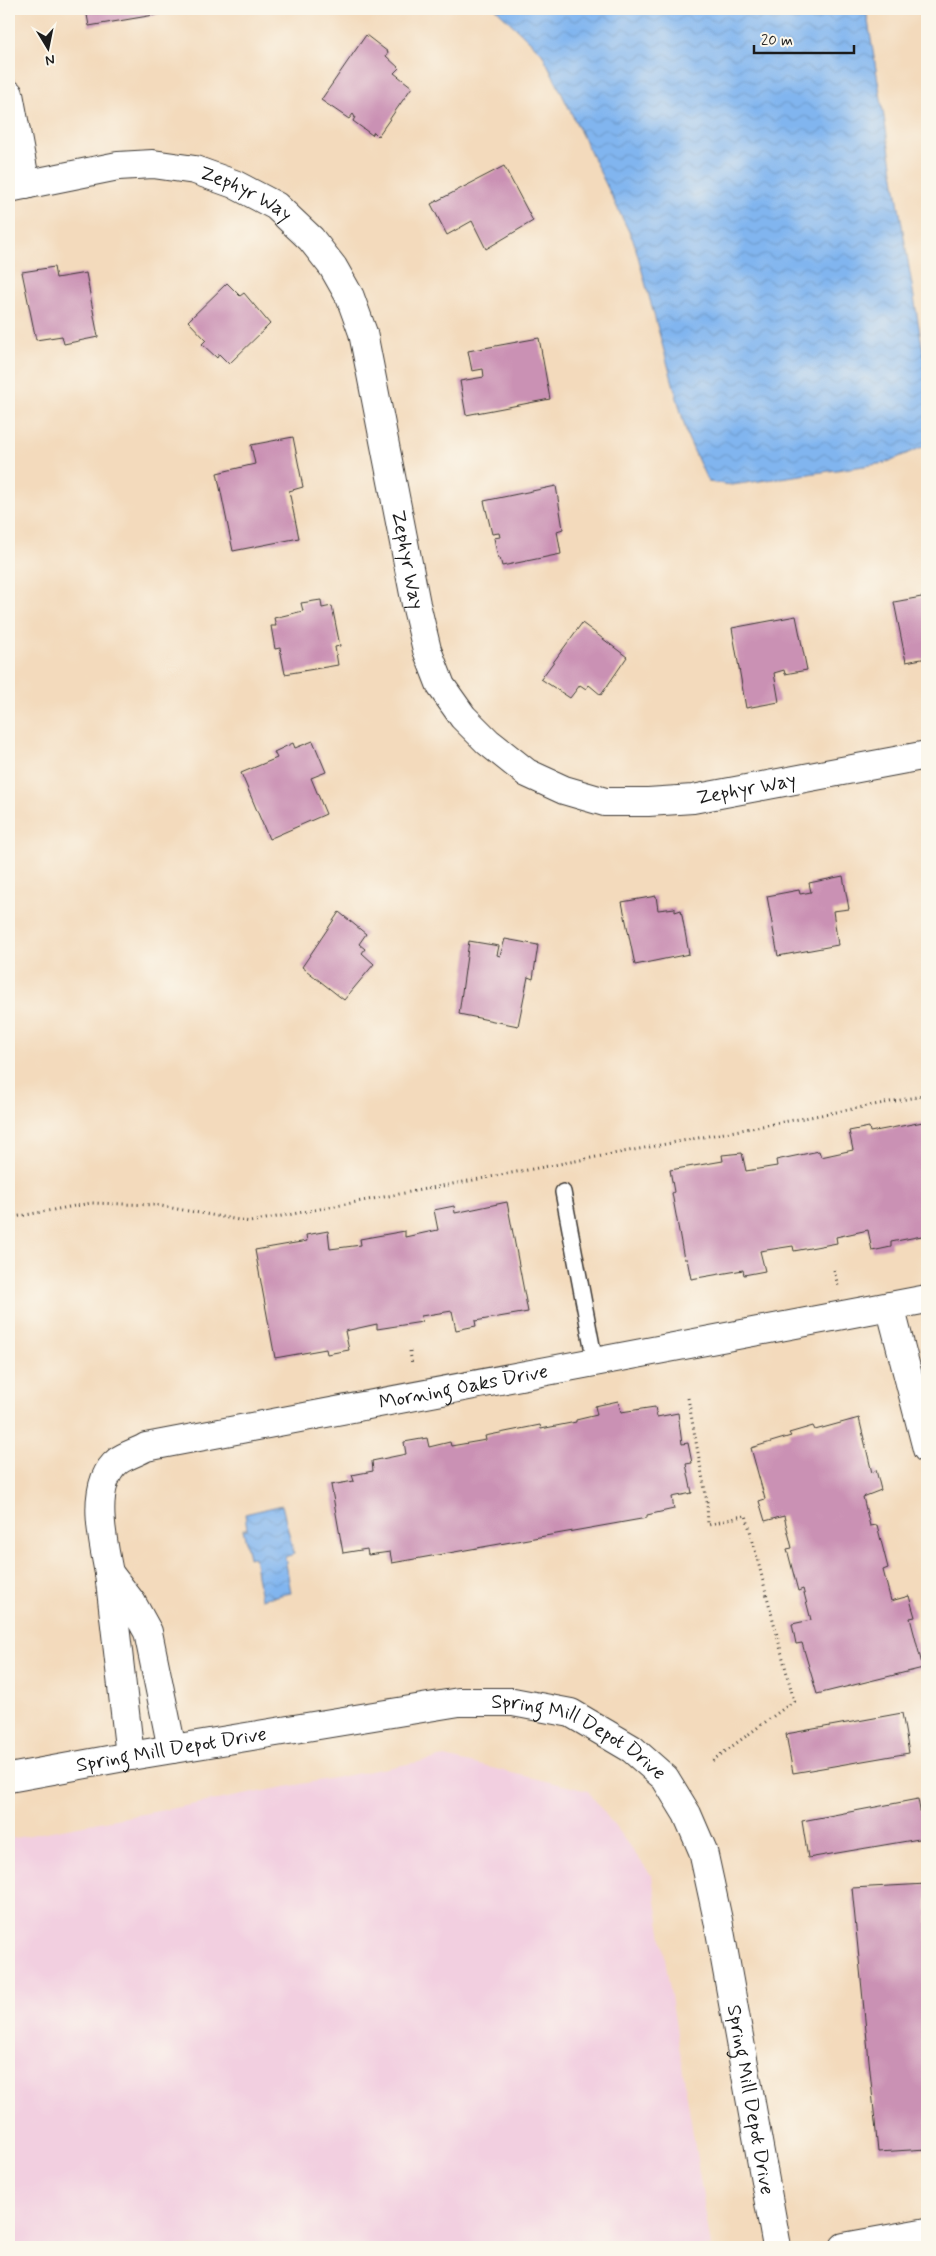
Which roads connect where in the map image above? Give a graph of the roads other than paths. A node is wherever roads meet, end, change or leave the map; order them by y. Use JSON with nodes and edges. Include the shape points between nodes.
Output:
{"nodes":[{"id":1,"x":9,"y":94,"type":"edge"},
{"id":2,"x":17,"y":186,"type":"edge"},
{"id":3,"x":927,"y":755,"type":"edge"},
{"id":4,"x":563,"y":1192,"type":"dead end"},
{"id":5,"x":927,"y":1299,"type":"edge"},
{"id":6,"x":890,"y":1306,"type":"junction"},
{"id":7,"x":595,"y":1362,"type":"junction"},
{"id":8,"x":927,"y":1449,"type":"edge"},
{"id":9,"x":108,"y":1573,"type":"junction"},
{"id":10,"x":172,"y":1749,"type":"junction"},
{"id":11,"x":130,"y":1756,"type":"junction"},
{"id":12,"x":9,"y":1778,"type":"edge"},
{"id":13,"x":927,"y":2232,"type":"edge"},
{"id":14,"x":776,"y":2247,"type":"edge"},
{"id":15,"x":844,"y":2247,"type":"edge"}],
"edges":[{"from":1,"to":2,"type":"street"},
{"from":2,"to":3,"type":"street","name":"Zephyr Way","via":[[118,166],[153,164],[195,170],[234,184],[276,206],[310,238],[333,267],[350,297],[363,333],[416,604],[427,650],[441,686],[463,717],[527,773],[564,790],[605,802],[648,802],[693,799]]},
{"from":4,"to":7,"type":"lane"},
{"from":5,"to":6,"type":"street","name":"Morning Oaks Drive"},
{"from":6,"to":7,"type":"street","name":"Morning Oaks Drive"},
{"from":6,"to":8,"type":"street"},
{"from":7,"to":9,"type":"street","name":"Morning Oaks Drive","via":[[146,1447],[118,1462],[104,1483],[100,1526]]},
{"from":9,"to":10,"type":"street","name":"Morning Oaks Drive","via":[[132,1602],[148,1632]]},
{"from":9,"to":11,"type":"street","name":"Morning Oaks Drive"},
{"from":10,"to":11,"type":"street","name":"Spring Mill Depot Drive"},
{"from":10,"to":14,"type":"street","name":"Spring Mill Depot Drive","via":[[459,1702],[513,1702],[571,1713],[632,1749],[665,1778],[687,1814],[703,1851]]},
{"from":11,"to":12,"type":"street","name":"Spring Mill Depot Drive"},
{"from":13,"to":15,"type":"street"}]}
